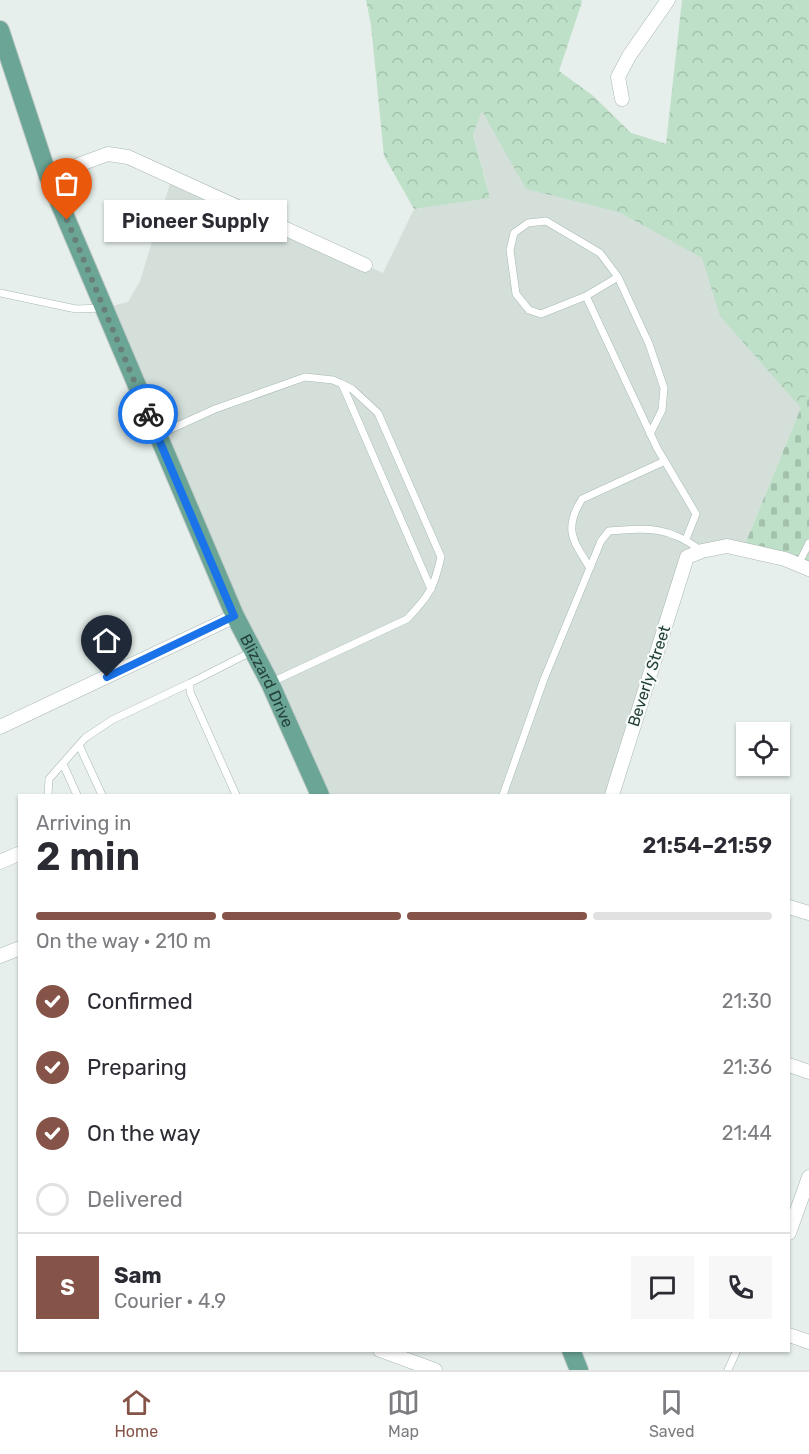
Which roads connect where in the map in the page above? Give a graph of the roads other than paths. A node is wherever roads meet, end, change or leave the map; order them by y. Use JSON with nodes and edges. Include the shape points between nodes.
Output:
{"nodes":[{"id":1,"x":668,"y":0,"type":"edge"},
{"id":2,"x":0,"y":30,"type":"edge"},
{"id":3,"x":622,"y":99,"type":"dead end"},
{"id":4,"x":48,"y":176,"type":"junction"},
{"id":5,"x":365,"y":265,"type":"dead end"},
{"id":6,"x":618,"y":277,"type":"junction"},
{"id":7,"x":0,"y":294,"type":"edge"},
{"id":8,"x":586,"y":296,"type":"junction"},
{"id":9,"x":104,"y":308,"type":"junction"},
{"id":10,"x":342,"y":384,"type":"junction"},
{"id":11,"x":650,"y":434,"type":"junction"},
{"id":12,"x":158,"y":436,"type":"junction"},
{"id":13,"x":665,"y":461,"type":"junction"},
{"id":14,"x":686,"y":539,"type":"junction"},
{"id":15,"x":809,"y":543,"type":"edge"},
{"id":16,"x":702,"y":550,"type":"junction"},
{"id":17,"x":803,"y":567,"type":"edge"},
{"id":18,"x":590,"y":568,"type":"junction"},
{"id":19,"x":431,"y":590,"type":"junction"},
{"id":20,"x":234,"y":616,"type":"junction"},
{"id":21,"x":253,"y":651,"type":"junction"},
{"id":22,"x":270,"y":683,"type":"junction"},
{"id":23,"x":190,"y":684,"type":"junction"},
{"id":24,"x":0,"y":727,"type":"edge"},
{"id":25,"x":79,"y":745,"type":"junction"},
{"id":26,"x":63,"y":764,"type":"junction"},
{"id":27,"x":48,"y":794,"type":"edge"},
{"id":28,"x":78,"y":794,"type":"edge"},
{"id":29,"x":102,"y":794,"type":"edge"},
{"id":30,"x":236,"y":794,"type":"edge"},
{"id":31,"x":320,"y":794,"type":"edge"},
{"id":32,"x":503,"y":794,"type":"edge"},
{"id":33,"x":612,"y":794,"type":"edge"},
{"id":34,"x":18,"y":854,"type":"dead end"},
{"id":35,"x":0,"y":862,"type":"edge"},
{"id":36,"x":790,"y":907,"type":"edge"},
{"id":37,"x":809,"y":913,"type":"edge"},
{"id":38,"x":18,"y":949,"type":"edge"},
{"id":39,"x":0,"y":956,"type":"edge"},
{"id":40,"x":790,"y":1065,"type":"edge"},
{"id":41,"x":809,"y":1072,"type":"edge"},
{"id":42,"x":809,"y":1177,"type":"edge"},
{"id":43,"x":790,"y":1230,"type":"edge"},
{"id":44,"x":790,"y":1335,"type":"edge"},
{"id":45,"x":809,"y":1342,"type":"edge"},
{"id":46,"x":386,"y":1352,"type":"edge"},
{"id":47,"x":572,"y":1352,"type":"edge"},
{"id":48,"x":736,"y":1352,"type":"edge"},
{"id":49,"x":435,"y":1370,"type":"edge"},
{"id":50,"x":579,"y":1370,"type":"edge"},
{"id":51,"x":728,"y":1370,"type":"edge"}],
"edges":[{"from":1,"to":3,"type":"street","via":[[618,77]]},
{"from":2,"to":4,"type":"main road","name":"Blizzard Drive"},
{"from":4,"to":5,"type":"street","via":[[108,154],[128,157]]},
{"from":4,"to":9,"type":"main road","name":"Blizzard Drive"},
{"from":6,"to":8,"type":"lane"},
{"from":6,"to":8,"type":"lane","via":[[600,253],[546,221],[528,223],[514,233],[510,250],[516,294],[529,310],[541,314]]},
{"from":6,"to":11,"type":"lane","via":[[663,388],[662,410]]},
{"from":7,"to":9,"type":"lane","via":[[76,309]]},
{"from":8,"to":11,"type":"lane"},
{"from":9,"to":12,"type":"main road","name":"Blizzard Drive"},
{"from":10,"to":12,"type":"lane","via":[[304,376],[215,409]]},
{"from":10,"to":19,"type":"lane"},
{"from":10,"to":19,"type":"lane","via":[[378,413],[441,557]]},
{"from":11,"to":13,"type":"lane"},
{"from":12,"to":20,"type":"main road","name":"Blizzard Drive"},
{"from":13,"to":14,"type":"lane","via":[[696,514]]},
{"from":13,"to":18,"type":"lane","via":[[582,499],[570,525],[574,543]]},
{"from":14,"to":16,"type":"lane"},
{"from":14,"to":18,"type":"lane","via":[[651,528],[609,531]]},
{"from":15,"to":17,"type":"lane"},
{"from":16,"to":17,"type":"street","via":[[727,546]]},
{"from":16,"to":33,"type":"street","name":"Beverly Street","via":[[687,557]]},
{"from":18,"to":32,"type":"lane","via":[[544,679]]},
{"from":19,"to":22,"type":"lane","via":[[407,619]]},
{"from":20,"to":21,"type":"main road","name":"Blizzard Drive"},
{"from":20,"to":24,"type":"street"},
{"from":21,"to":22,"type":"main road","name":"Blizzard Drive"},
{"from":21,"to":23,"type":"lane"},
{"from":22,"to":31,"type":"main road","name":"Blizzard Drive"},
{"from":23,"to":25,"type":"lane","via":[[112,720]]},
{"from":23,"to":30,"type":"lane","via":[[190,692]]},
{"from":25,"to":26,"type":"lane"},
{"from":25,"to":29,"type":"lane"},
{"from":26,"to":27,"type":"lane","via":[[49,779]]},
{"from":26,"to":28,"type":"lane"},
{"from":34,"to":35,"type":"street"},
{"from":36,"to":37,"type":"street"},
{"from":38,"to":39,"type":"street"},
{"from":40,"to":41,"type":"street"},
{"from":42,"to":43,"type":"street"},
{"from":44,"to":45,"type":"street"},
{"from":46,"to":49,"type":"street"},
{"from":47,"to":50,"type":"main road"},
{"from":48,"to":51,"type":"lane"}]}
